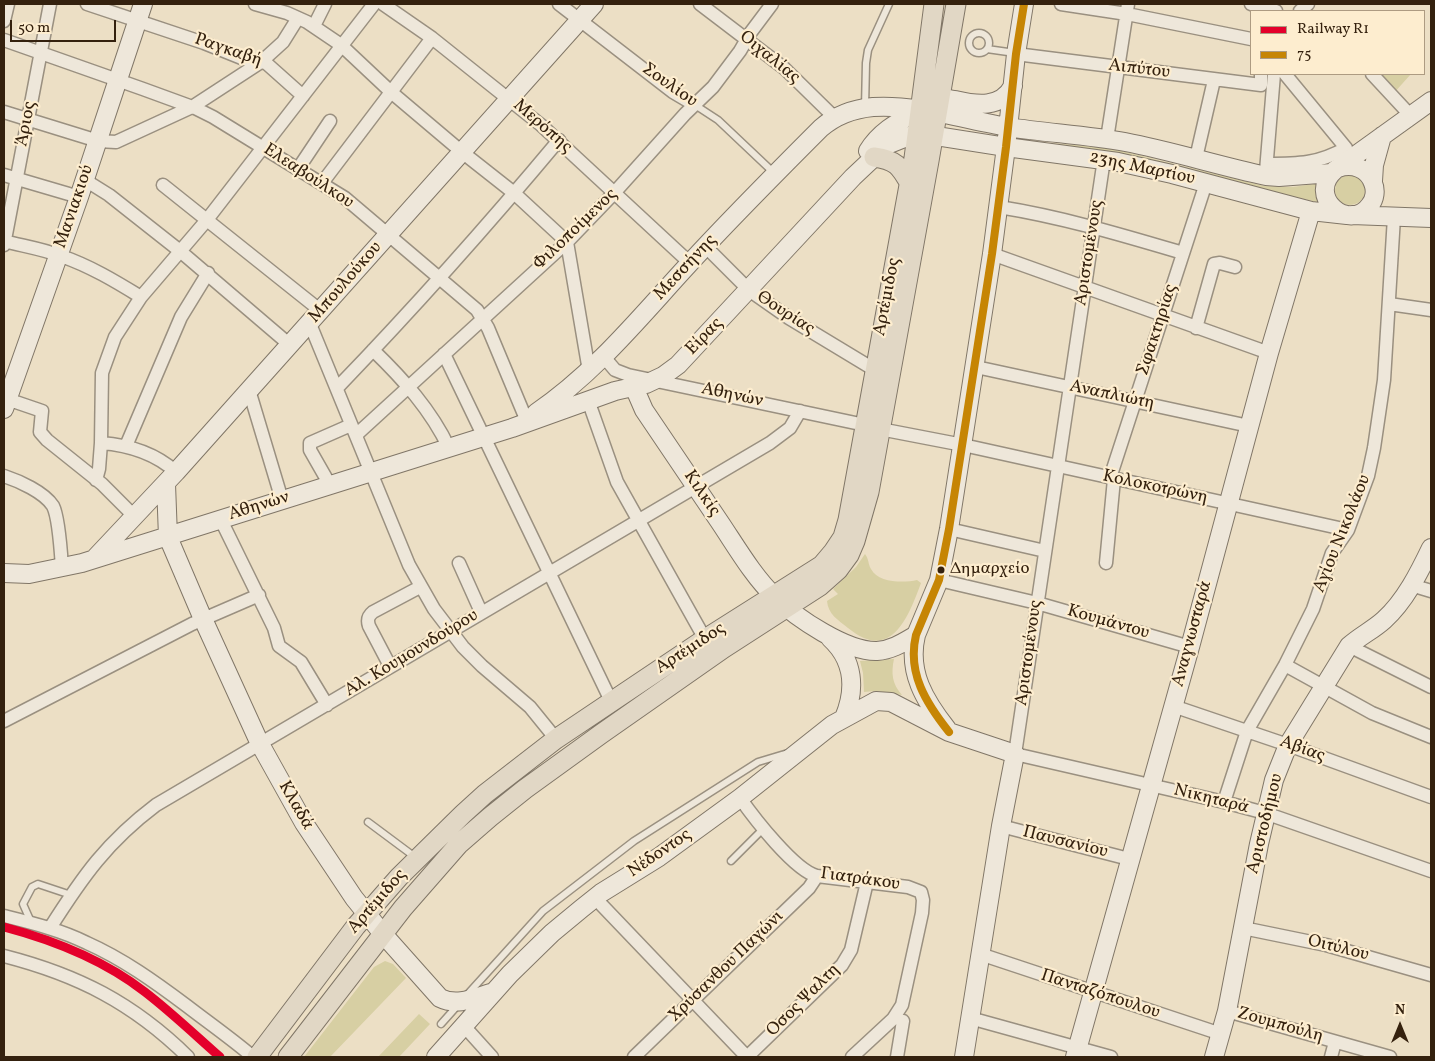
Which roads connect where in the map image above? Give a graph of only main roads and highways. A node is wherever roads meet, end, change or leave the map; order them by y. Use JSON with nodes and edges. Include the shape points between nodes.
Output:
{"nodes":[{"id":1,"x":934,"y":4,"type":"edge"},
{"id":2,"x":956,"y":4,"type":"edge"},
{"id":3,"x":932,"y":107,"type":"junction"},
{"id":4,"x":925,"y":134,"type":"junction"},
{"id":5,"x":873,"y":152,"type":"road end"},
{"id":6,"x":910,"y":184,"type":"junction"},
{"id":7,"x":873,"y":427,"type":"junction"},
{"id":8,"x":781,"y":602,"type":"junction"},
{"id":9,"x":289,"y":1056,"type":"edge"},
{"id":10,"x":258,"y":1057,"type":"edge"}],
"edges":[{"from":1,"to":3,"type":"main road","name":"Αρτέμιδος"},
{"from":2,"to":3,"type":"main road","name":"Αρτέμιδος"},
{"from":3,"to":4,"type":"main road","name":"Αρτέμιδος"},
{"from":4,"to":6,"type":"main road","name":"Αρτέμιδος"},
{"from":4,"to":7,"type":"main road","name":"Αρτέμιδος"},
{"from":5,"to":6,"type":"main road","via":[[900,167]]},
{"from":6,"to":7,"type":"main road","name":"Αρτέμιδος","via":[[875,370]]},
{"from":7,"to":8,"type":"main road","name":"Αρτέμιδος","via":[[862,521],[856,542],[838,570],[820,586]]},
{"from":8,"to":9,"type":"main road","name":"Αρτέμιδος","via":[[724,648],[525,790],[448,855]]},
{"from":8,"to":10,"type":"main road","name":"Αρτέμιδος","via":[[705,639],[556,739],[485,794],[417,858],[367,914]]}]}
